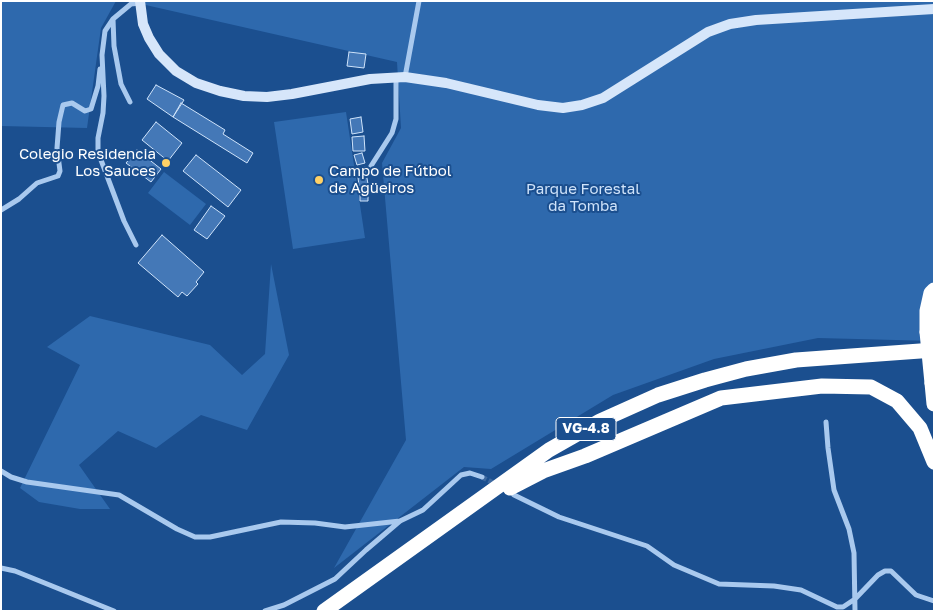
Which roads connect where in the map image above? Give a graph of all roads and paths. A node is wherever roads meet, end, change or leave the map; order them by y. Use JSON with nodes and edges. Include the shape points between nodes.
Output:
{"nodes":[{"id":1,"x":419,"y":1,"type":"edge"},
{"id":2,"x":140,"y":2,"type":"edge"},
{"id":3,"x":934,"y":9,"type":"edge"},
{"id":4,"x":113,"y":19,"type":"junction"},
{"id":5,"x":102,"y":55,"type":"junction"},
{"id":6,"x":400,"y":77,"type":"junction"},
{"id":7,"x":130,"y":102,"type":"dead end"},
{"id":8,"x":371,"y":166,"type":"dead end"},
{"id":9,"x":1,"y":210,"type":"edge"},
{"id":10,"x":136,"y":245,"type":"dead end"},
{"id":11,"x":934,"y":290,"type":"edge"},
{"id":12,"x":934,"y":350,"type":"edge"},
{"id":13,"x":836,"y":356,"type":"junction"},
{"id":14,"x":934,"y":359,"type":"edge"},
{"id":15,"x":934,"y":404,"type":"edge"},
{"id":16,"x":826,"y":422,"type":"dead end"},
{"id":17,"x":934,"y":462,"type":"edge"},
{"id":18,"x":1,"y":471,"type":"edge"},
{"id":19,"x":482,"y":478,"type":"tunnel mouth"},
{"id":20,"x":514,"y":495,"type":"dead end"},
{"id":21,"x":400,"y":521,"type":"junction"},
{"id":22,"x":1,"y":568,"type":"edge"},
{"id":23,"x":370,"y":578,"type":"junction"},
{"id":24,"x":854,"y":599,"type":"junction"},
{"id":25,"x":934,"y":601,"type":"edge"},
{"id":26,"x":114,"y":611,"type":"edge"},
{"id":27,"x":265,"y":611,"type":"edge"},
{"id":28,"x":324,"y":611,"type":"edge"},
{"id":29,"x":855,"y":611,"type":"edge"}],
"edges":[{"from":1,"to":6,"type":"street"},
{"from":2,"to":4,"type":"street","via":[[131,4]]},
{"from":2,"to":6,"type":"street","via":[[148,38],[159,54],[182,75],[220,91],[267,97]]},
{"from":3,"to":6,"type":"street","via":[[730,24],[708,32],[604,98],[563,108],[538,106],[446,83]]},
{"from":4,"to":5,"type":"street","via":[[105,31]]},
{"from":4,"to":7,"type":"street","via":[[121,84]]},
{"from":5,"to":9,"type":"street","via":[[91,109],[85,111],[72,103],[63,105],[57,148],[58,176],[37,183]]},
{"from":5,"to":10,"type":"street","via":[[104,96],[98,152]]},
{"from":6,"to":8,"type":"street","via":[[392,133]]},
{"from":11,"to":15,"type":"highway","bridge":true,"via":[[927,311]]},
{"from":12,"to":13,"type":"highway"},
{"from":13,"to":14,"type":"highway","number":"VG-4.8"},
{"from":13,"to":23,"type":"highway","number":"VG-4.8","via":[[746,369],[705,380],[658,395],[600,421],[549,450]]},
{"from":16,"to":24,"type":"street","via":[[834,490],[854,553]]},
{"from":17,"to":23,"type":"highway","via":[[920,428],[903,408],[897,401],[871,388],[822,386],[721,398],[520,482],[407,560]]},
{"from":18,"to":21,"type":"street","via":[[28,482],[119,495],[195,537],[210,537],[281,522],[345,528]]},
{"from":19,"to":21,"type":"street","via":[[470,473],[461,475],[423,510]]},
{"from":20,"to":24,"type":"street","via":[[559,517],[646,546],[674,566],[719,584],[801,590],[837,607],[843,607]]},
{"from":21,"to":27,"type":"street","via":[[335,580]]},
{"from":22,"to":26,"type":"street"},
{"from":23,"to":28,"type":"highway","number":"VG-4.8"},
{"from":24,"to":25,"type":"street","via":[[878,575],[891,571],[916,595]]},
{"from":24,"to":29,"type":"street"}]}
